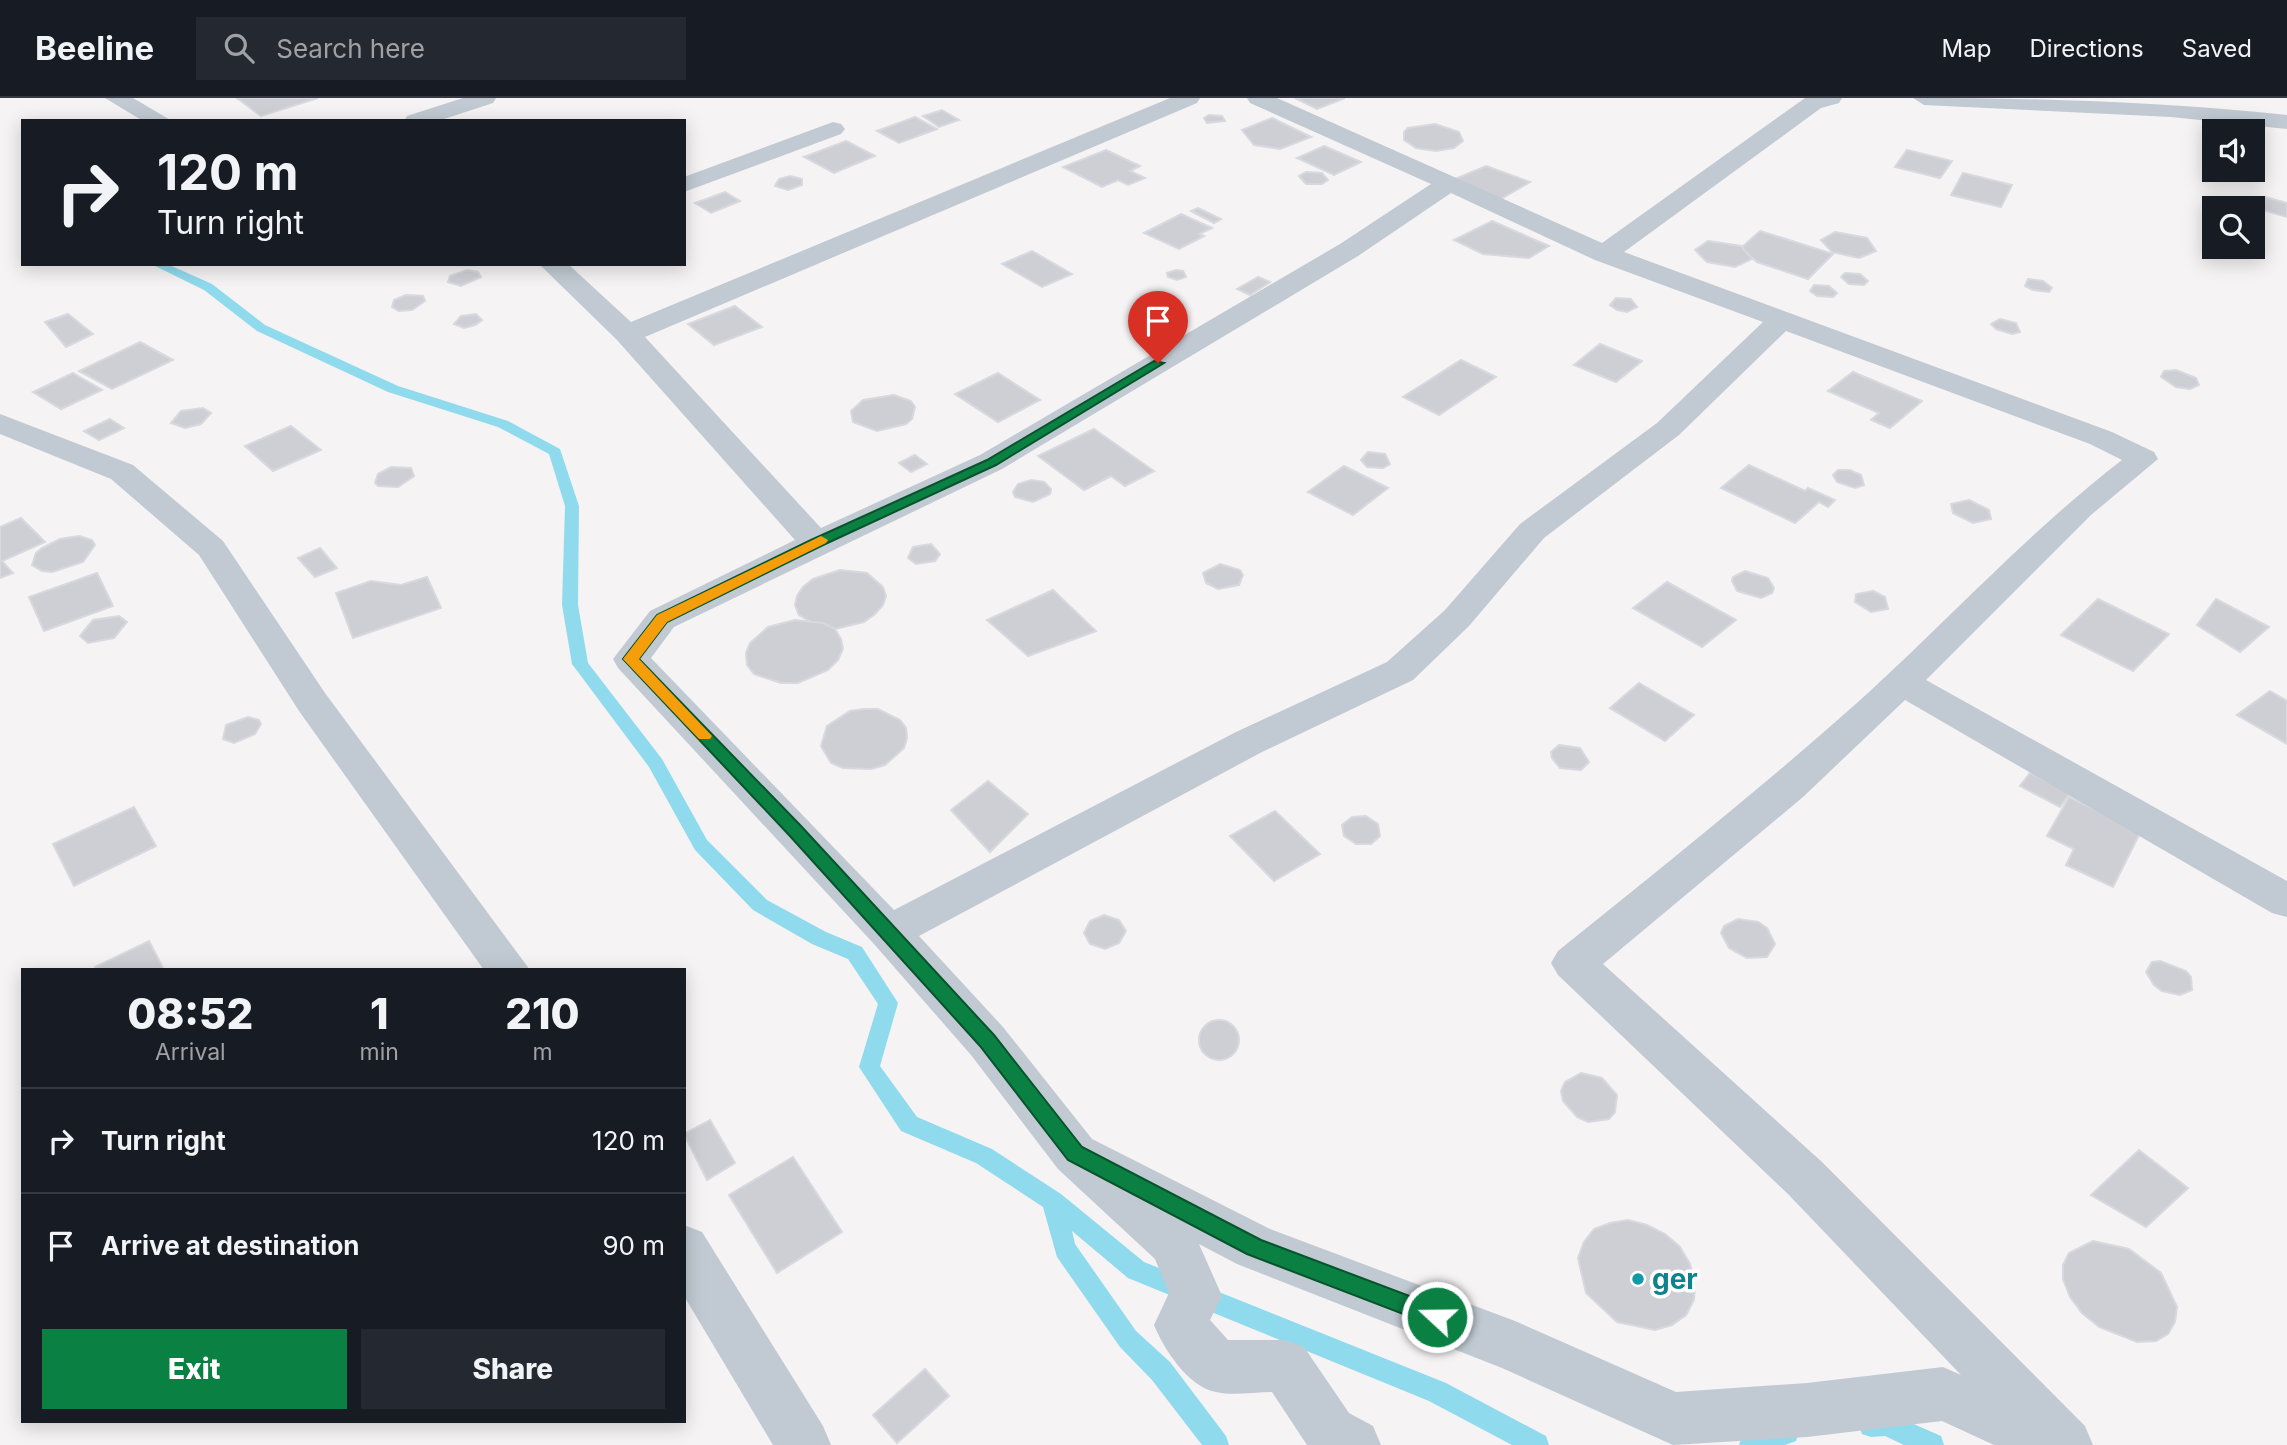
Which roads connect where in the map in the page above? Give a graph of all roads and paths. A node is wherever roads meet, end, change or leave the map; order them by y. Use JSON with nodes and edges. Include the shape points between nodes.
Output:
{"nodes":[{"id":1,"x":117,"y":98,"type":"edge"},
{"id":2,"x":485,"y":98,"type":"edge"},
{"id":3,"x":1189,"y":98,"type":"edge"},
{"id":4,"x":1258,"y":98,"type":"edge"},
{"id":5,"x":1831,"y":98,"type":"edge"},
{"id":6,"x":1924,"y":98,"type":"edge"},
{"id":7,"x":156,"y":119,"type":"edge"},
{"id":8,"x":421,"y":119,"type":"edge"},
{"id":9,"x":2287,"y":122,"type":"edge"},
{"id":10,"x":833,"y":128,"type":"dead end"},
{"id":11,"x":1449,"y":183,"type":"junction"},
{"id":12,"x":686,"y":184,"type":"edge"},
{"id":13,"x":1604,"y":254,"type":"junction"},
{"id":14,"x":554,"y":266,"type":"edge"},
{"id":15,"x":1781,"y":321,"type":"junction"},
{"id":16,"x":627,"y":334,"type":"junction"},
{"id":17,"x":0,"y":423,"type":"edge"},
{"id":18,"x":816,"y":543,"type":"junction"},
{"id":19,"x":1902,"y":682,"type":"junction"},
{"id":20,"x":2287,"y":901,"type":"edge"},
{"id":21,"x":889,"y":932,"type":"junction"},
{"id":22,"x":508,"y":968,"type":"edge"},
{"id":23,"x":1075,"y":1154,"type":"junction"},
{"id":24,"x":686,"y":1252,"type":"edge"},
{"id":25,"x":804,"y":1445,"type":"edge"},
{"id":26,"x":1354,"y":1445,"type":"edge"},
{"id":27,"x":2057,"y":1445,"type":"edge"},
{"id":28,"x":2066,"y":1445,"type":"edge"}],
"edges":[{"from":1,"to":7,"type":"street"},
{"from":2,"to":8,"type":"street"},
{"from":3,"to":16,"type":"street"},
{"from":4,"to":11,"type":"street"},
{"from":5,"to":13,"type":"street","via":[[1813,103]]},
{"from":6,"to":9,"type":"street","via":[[2171,110]]},
{"from":10,"to":12,"type":"street"},
{"from":11,"to":13,"type":"street"},
{"from":11,"to":18,"type":"street","via":[[1349,250],[991,462]]},
{"from":13,"to":15,"type":"street"},
{"from":14,"to":16,"type":"street"},
{"from":15,"to":19,"type":"street","via":[[2101,438],[2143,459],[2080,508]]},
{"from":15,"to":21,"type":"street","via":[[1668,429],[1532,531],[1457,618],[1399,671],[1249,742]]},
{"from":16,"to":18,"type":"street"},
{"from":17,"to":22,"type":"street","via":[[122,472],[211,548],[312,702]]},
{"from":18,"to":21,"type":"street","via":[[662,619],[631,659]]},
{"from":19,"to":20,"type":"street"},
{"from":19,"to":28,"type":"street","via":[[1789,787],[1573,963],[1805,1178]]},
{"from":21,"to":23,"type":"street","via":[[987,1041]]},
{"from":23,"to":26,"type":"street","via":[[1174,1242],[1196,1296],[1180,1325],[1216,1366],[1286,1366],[1330,1432]]},
{"from":23,"to":27,"type":"street","via":[[1255,1247],[1515,1347],[1675,1419],[1943,1394]]},
{"from":24,"to":25,"type":"street"}]}
